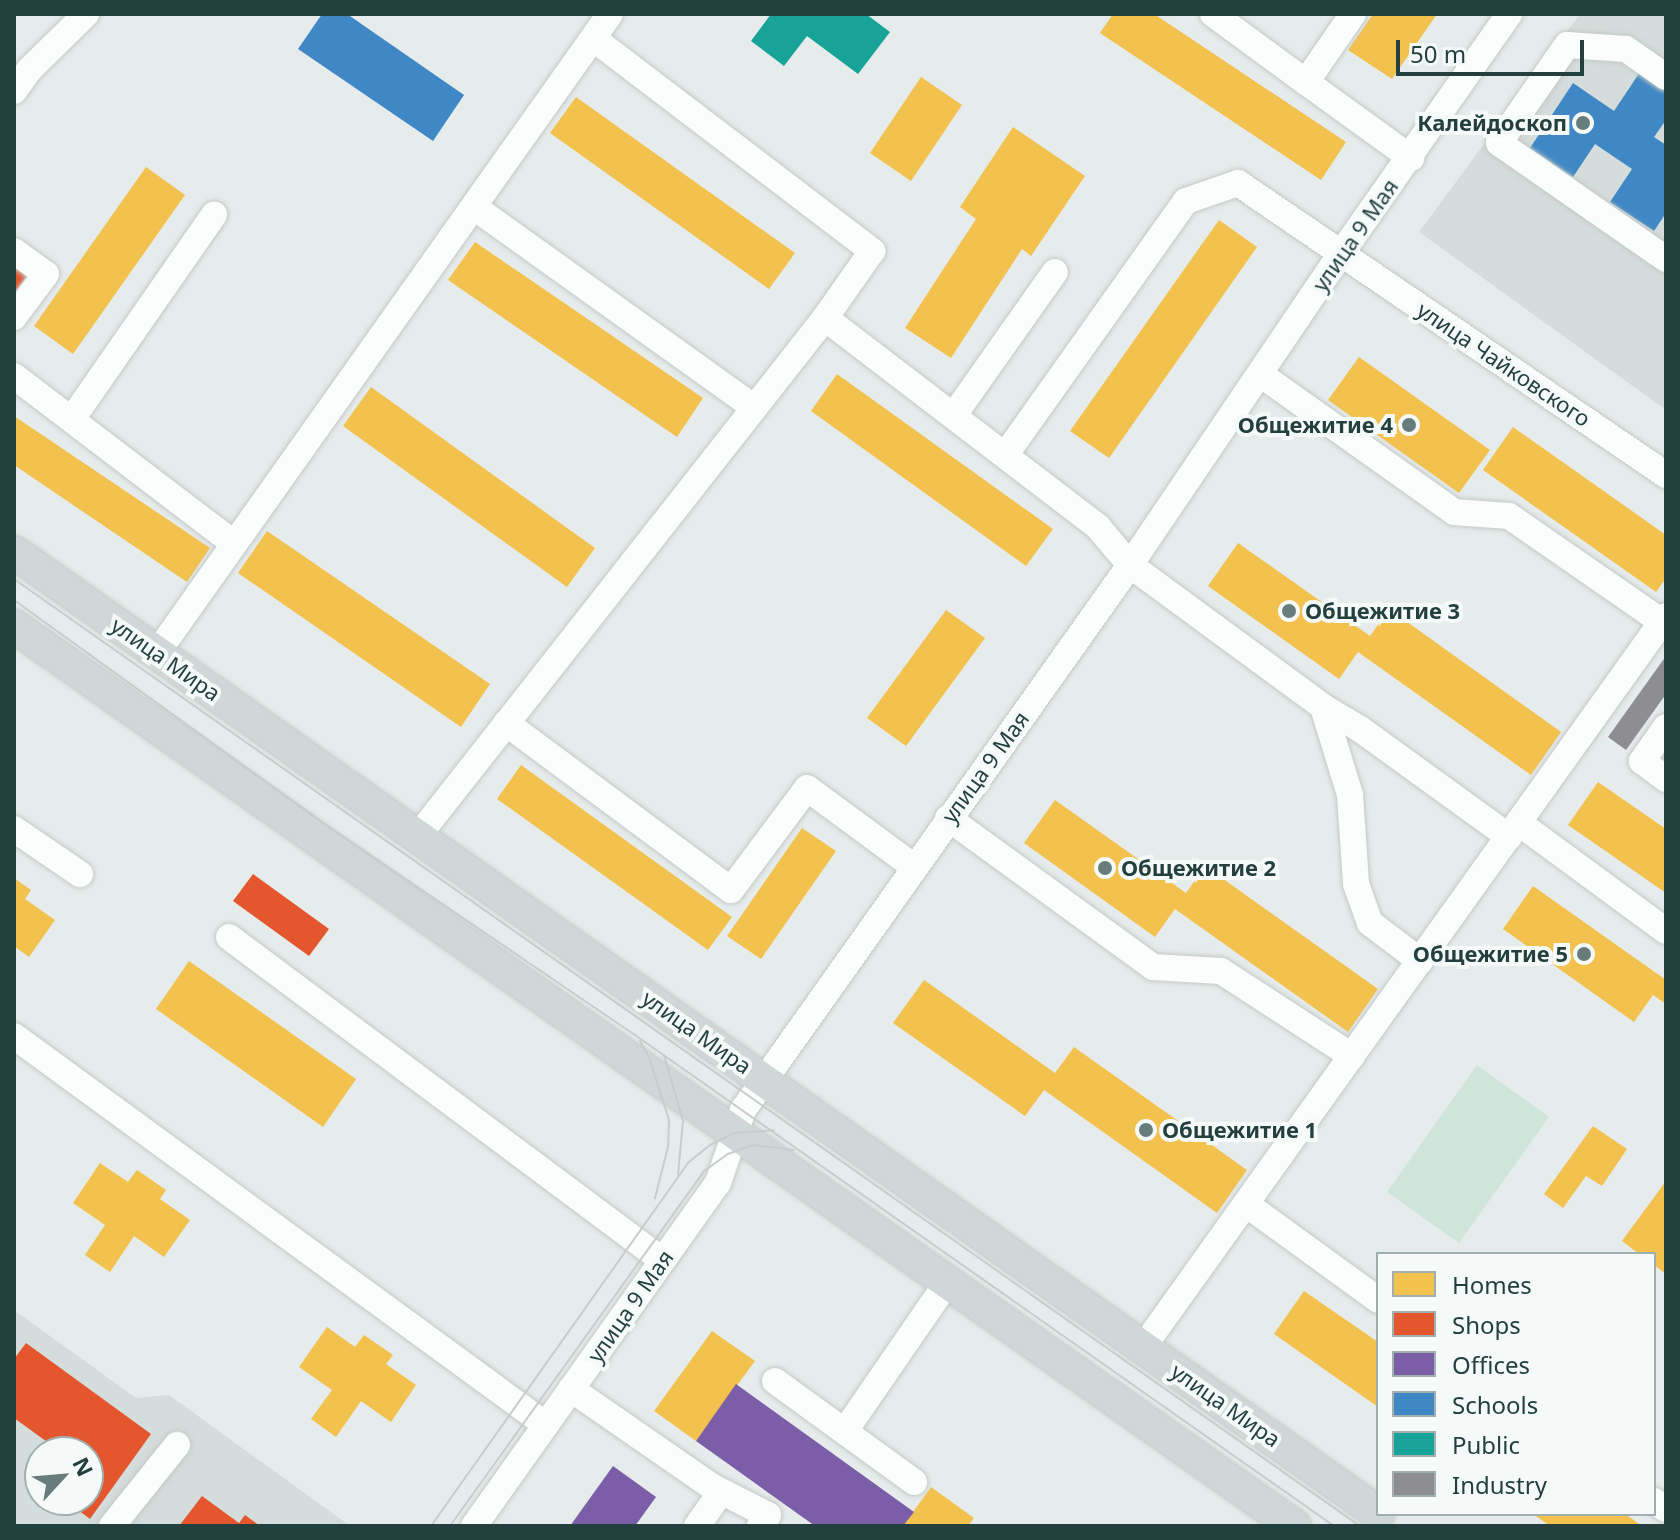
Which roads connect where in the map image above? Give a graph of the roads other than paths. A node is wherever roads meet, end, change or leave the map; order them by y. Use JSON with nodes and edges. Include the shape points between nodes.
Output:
{"nodes":[{"id":1,"x":86,"y":14,"type":"edge"},
{"id":2,"x":610,"y":14,"type":"edge"},
{"id":3,"x":1213,"y":14,"type":"edge"},
{"id":4,"x":1353,"y":14,"type":"edge"},
{"id":5,"x":1509,"y":14,"type":"edge"},
{"id":6,"x":594,"y":39,"type":"junction"},
{"id":7,"x":1666,"y":77,"type":"edge"},
{"id":8,"x":1306,"y":82,"type":"junction"},
{"id":9,"x":14,"y":91,"type":"edge"},
{"id":10,"x":1411,"y":158,"type":"junction"},
{"id":11,"x":474,"y":207,"type":"junction"},
{"id":12,"x":214,"y":215,"type":"dead end"},
{"id":13,"x":14,"y":251,"type":"edge"},
{"id":14,"x":1342,"y":252,"type":"junction"},
{"id":15,"x":1666,"y":259,"type":"edge"},
{"id":16,"x":1055,"y":272,"type":"dead end"},
{"id":17,"x":14,"y":317,"type":"edge"},
{"id":18,"x":825,"y":318,"type":"junction"},
{"id":19,"x":1260,"y":374,"type":"junction"},
{"id":20,"x":14,"y":376,"type":"edge"},
{"id":21,"x":753,"y":407,"type":"junction"},
{"id":22,"x":954,"y":415,"type":"junction"},
{"id":23,"x":72,"y":419,"type":"junction"},
{"id":24,"x":1006,"y":454,"type":"junction"},
{"id":25,"x":1665,"y":473,"type":"edge"},
{"id":26,"x":233,"y":543,"type":"junction"},
{"id":27,"x":14,"y":552,"type":"edge"},
{"id":28,"x":1130,"y":565,"type":"junction"},
{"id":29,"x":1664,"y":619,"type":"edge"},
{"id":30,"x":14,"y":626,"type":"edge"},
{"id":31,"x":157,"y":653,"type":"junction"},
{"id":32,"x":1323,"y":707,"type":"junction"},
{"id":33,"x":506,"y":723,"type":"junction"},
{"id":34,"x":1666,"y":727,"type":"edge"},
{"id":35,"x":1638,"y":779,"type":"dead end"},
{"id":36,"x":1666,"y":779,"type":"edge"},
{"id":37,"x":1666,"y":799,"type":"edge"},
{"id":38,"x":948,"y":818,"type":"junction"},
{"id":39,"x":14,"y":829,"type":"edge"},
{"id":40,"x":1514,"y":830,"type":"junction"},
{"id":41,"x":418,"y":836,"type":"junction"},
{"id":42,"x":914,"y":867,"type":"junction"},
{"id":43,"x":80,"y":874,"type":"dead end"},
{"id":44,"x":1666,"y":931,"type":"edge"},
{"id":45,"x":229,"y":937,"type":"dead end"},
{"id":46,"x":1420,"y":961,"type":"junction"},
{"id":47,"x":14,"y":1036,"type":"edge"},
{"id":48,"x":1352,"y":1056,"type":"junction"},
{"id":49,"x":765,"y":1079,"type":"junction"},
{"id":50,"x":735,"y":1133,"type":"junction"},
{"id":51,"x":1246,"y":1204,"type":"junction"},
{"id":52,"x":662,"y":1260,"type":"junction"},
{"id":53,"x":948,"y":1281,"type":"junction"},
{"id":54,"x":1376,"y":1299,"type":"edge"},
{"id":55,"x":1144,"y":1346,"type":"junction"},
{"id":56,"x":775,"y":1381,"type":"dead end"},
{"id":57,"x":571,"y":1389,"type":"junction"},
{"id":58,"x":546,"y":1425,"type":"junction"},
{"id":59,"x":845,"y":1431,"type":"junction"},
{"id":60,"x":177,"y":1445,"type":"dead end"},
{"id":61,"x":914,"y":1482,"type":"dead end"},
{"id":62,"x":721,"y":1492,"type":"junction"},
{"id":63,"x":1376,"y":1511,"type":"edge"},
{"id":64,"x":772,"y":1522,"type":"edge"},
{"id":65,"x":112,"y":1526,"type":"edge"},
{"id":66,"x":474,"y":1526,"type":"edge"},
{"id":67,"x":697,"y":1526,"type":"edge"},
{"id":68,"x":1294,"y":1526,"type":"edge"}],
"edges":[{"from":1,"to":9,"type":"street"},
{"from":2,"to":6,"type":"street"},
{"from":3,"to":8,"type":"street"},
{"from":4,"to":8,"type":"street"},
{"from":5,"to":10,"type":"street","name":"улица 9 Мая"},
{"from":6,"to":11,"type":"street"},
{"from":6,"to":18,"type":"street","via":[[872,251]]},
{"from":7,"to":15,"type":"street","via":[[1626,49],[1567,45],[1499,143]]},
{"from":8,"to":10,"type":"street"},
{"from":10,"to":14,"type":"street","name":"улица 9 Мая"},
{"from":11,"to":21,"type":"street"},
{"from":11,"to":26,"type":"street"},
{"from":12,"to":23,"type":"street"},
{"from":13,"to":17,"type":"street","via":[[46,274]]},
{"from":14,"to":19,"type":"street","name":"улица 9 Мая"},
{"from":14,"to":24,"type":"street","name":"улица Чайковского","via":[[1238,183],[1186,201]]},
{"from":14,"to":25,"type":"street","name":"улица Чайковского"},
{"from":16,"to":22,"type":"street"},
{"from":18,"to":21,"type":"street"},
{"from":18,"to":22,"type":"street"},
{"from":19,"to":28,"type":"street","name":"улица 9 Мая"},
{"from":19,"to":29,"type":"street","via":[[1454,512],[1509,516]]},
{"from":20,"to":23,"type":"street"},
{"from":21,"to":33,"type":"street"},
{"from":22,"to":24,"type":"street"},
{"from":23,"to":26,"type":"street"},
{"from":24,"to":28,"type":"street","via":[[1098,527]]},
{"from":26,"to":31,"type":"street"},
{"from":27,"to":31,"type":"main road","name":"улица Мира"},
{"from":28,"to":32,"type":"street"},
{"from":28,"to":38,"type":"street","name":"улица 9 Мая"},
{"from":29,"to":40,"type":"street"},
{"from":30,"to":50,"type":"main road"},
{"from":31,"to":41,"type":"main road","name":"улица Мира"},
{"from":32,"to":40,"type":"street"},
{"from":32,"to":46,"type":"street","via":[[1350,795],[1356,884],[1370,923]]},
{"from":33,"to":41,"type":"street"},
{"from":33,"to":42,"type":"street","via":[[731,890],[807,788]]},
{"from":34,"to":36,"type":"street","via":[[1642,761]]},
{"from":35,"to":37,"type":"street"},
{"from":38,"to":42,"type":"street","name":"улица 9 Мая"},
{"from":38,"to":48,"type":"street","via":[[1153,967],[1221,971]]},
{"from":39,"to":43,"type":"street"},
{"from":40,"to":44,"type":"street"},
{"from":40,"to":46,"type":"street"},
{"from":41,"to":49,"type":"main road","name":"улица Мира"},
{"from":42,"to":49,"type":"street","name":"улица 9 Мая"},
{"from":45,"to":52,"type":"street"},
{"from":46,"to":48,"type":"street"},
{"from":47,"to":58,"type":"street"},
{"from":48,"to":51,"type":"street"},
{"from":49,"to":50,"type":"street","name":"улица 9 Мая","via":[[743,1110]]},
{"from":49,"to":55,"type":"main road","name":"улица Мира"},
{"from":50,"to":52,"type":"street","name":"улица 9 Мая","via":[[718,1183]]},
{"from":50,"to":53,"type":"main road"},
{"from":51,"to":54,"type":"street"},
{"from":51,"to":55,"type":"street"},
{"from":52,"to":57,"type":"street","name":"улица 9 Мая"},
{"from":53,"to":59,"type":"street"},
{"from":53,"to":68,"type":"main road"},
{"from":55,"to":63,"type":"main road","name":"улица Мира"},
{"from":56,"to":59,"type":"street"},
{"from":57,"to":58,"type":"street","name":"улица 9 Мая"},
{"from":57,"to":62,"type":"street"},
{"from":58,"to":66,"type":"street","name":"улица 9 Мая"},
{"from":59,"to":61,"type":"street"},
{"from":60,"to":65,"type":"street"},
{"from":62,"to":64,"type":"street"},
{"from":62,"to":67,"type":"street"}]}
